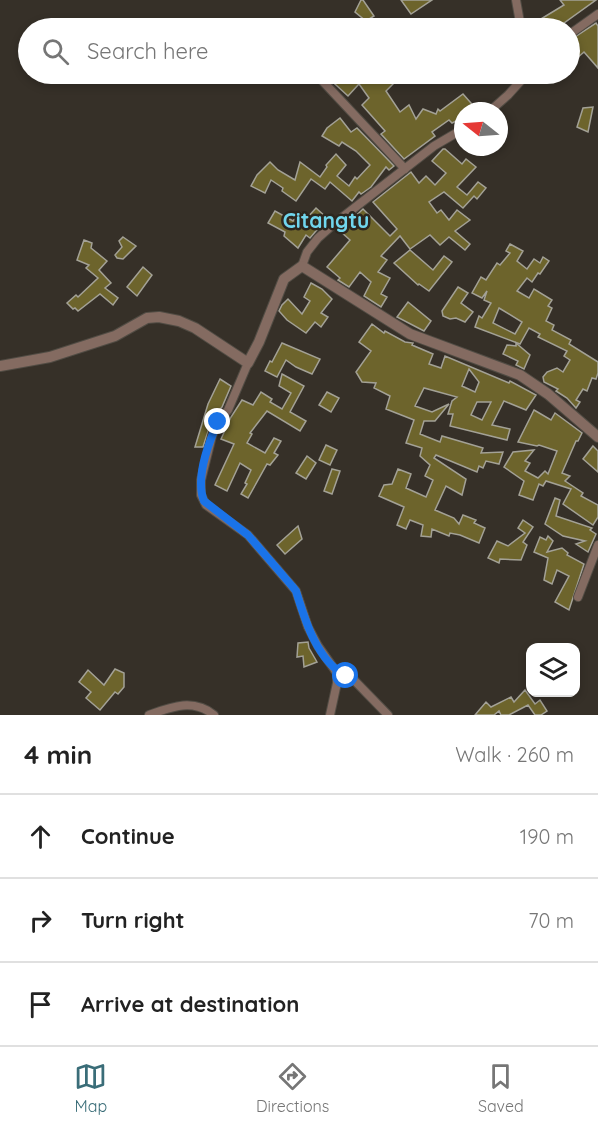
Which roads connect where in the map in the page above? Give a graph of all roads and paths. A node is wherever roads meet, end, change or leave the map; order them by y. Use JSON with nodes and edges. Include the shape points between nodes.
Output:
{"nodes":[{"id":1,"x":516,"y":0,"type":"edge"},
{"id":2,"x":598,"y":14,"type":"edge"},
{"id":3,"x":520,"y":18,"type":"edge"},
{"id":4,"x":580,"y":27,"type":"edge"},
{"id":5,"x":325,"y":84,"type":"edge"},
{"id":6,"x":518,"y":84,"type":"edge"},
{"id":7,"x":500,"y":102,"type":"edge"},
{"id":8,"x":454,"y":134,"type":"edge"},
{"id":9,"x":405,"y":169,"type":"junction"},
{"id":10,"x":302,"y":266,"type":"junction"},
{"id":11,"x":248,"y":363,"type":"junction"},
{"id":12,"x":0,"y":366,"type":"edge"},
{"id":13,"x":598,"y":437,"type":"edge"},
{"id":14,"x":598,"y":545,"type":"edge"},
{"id":15,"x":578,"y":597,"type":"dead end"},
{"id":16,"x":334,"y":669,"type":"junction"},
{"id":17,"x":149,"y":715,"type":"edge"},
{"id":18,"x":214,"y":715,"type":"edge"},
{"id":19,"x":330,"y":715,"type":"edge"},
{"id":20,"x":388,"y":715,"type":"edge"}],
"edges":[{"from":1,"to":3,"type":"street"},
{"from":2,"to":4,"type":"street"},
{"from":5,"to":9,"type":"street"},
{"from":6,"to":7,"type":"street"},
{"from":8,"to":9,"type":"street"},
{"from":9,"to":10,"type":"street","via":[[318,238]]},
{"from":10,"to":11,"type":"street","via":[[284,279]]},
{"from":10,"to":13,"type":"street","via":[[410,334],[520,375]]},
{"from":11,"to":12,"type":"street","via":[[189,324],[151,317],[115,336],[60,354]]},
{"from":11,"to":16,"type":"street","via":[[212,436],[201,495],[206,505],[259,546],[296,591],[308,627]]},
{"from":14,"to":15,"type":"street"},
{"from":16,"to":19,"type":"street","via":[[337,683]]},
{"from":16,"to":20,"type":"street","via":[[353,679]]},
{"from":17,"to":18,"type":"street","via":[[189,705]]}]}
